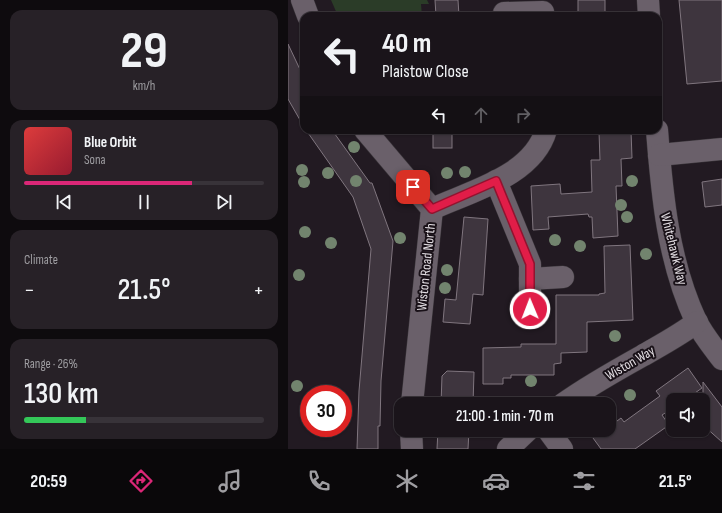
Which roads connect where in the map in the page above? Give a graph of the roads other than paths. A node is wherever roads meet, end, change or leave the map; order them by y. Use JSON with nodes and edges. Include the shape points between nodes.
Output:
{"nodes":[{"id":1,"x":302,"y":0,"type":"edge"},
{"id":2,"x":648,"y":0,"type":"edge"},
{"id":3,"x":543,"y":9,"type":"edge"},
{"id":4,"x":306,"y":12,"type":"edge"},
{"id":5,"x":514,"y":12,"type":"edge"},
{"id":6,"x":649,"y":12,"type":"edge"},
{"id":7,"x":369,"y":134,"type":"edge"},
{"id":8,"x":545,"y":134,"type":"edge"},
{"id":9,"x":657,"y":134,"type":"edge"},
{"id":10,"x":722,"y":149,"type":"edge"},
{"id":11,"x":659,"y":155,"type":"junction"},
{"id":12,"x":496,"y":181,"type":"junction"},
{"id":13,"x":432,"y":209,"type":"junction"},
{"id":14,"x":563,"y":277,"type":"dead end"},
{"id":15,"x":530,"y":279,"type":"junction"},
{"id":16,"x":530,"y":309,"type":"dead end"},
{"id":17,"x":697,"y":322,"type":"junction"},
{"id":18,"x":722,"y":359,"type":"edge"},
{"id":19,"x":413,"y":397,"type":"edge"},
{"id":20,"x":574,"y":397,"type":"edge"},
{"id":21,"x":411,"y":437,"type":"edge"},
{"id":22,"x":521,"y":437,"type":"edge"},
{"id":23,"x":553,"y":437,"type":"edge"},
{"id":24,"x":412,"y":449,"type":"edge"},
{"id":25,"x":508,"y":449,"type":"edge"},
{"id":26,"x":562,"y":449,"type":"edge"}],
"edges":[{"from":1,"to":4,"type":"street"},
{"from":2,"to":6,"type":"street"},
{"from":3,"to":5,"type":"street"},
{"from":7,"to":13,"type":"street","name":"Wiston Road North"},
{"from":8,"to":12,"type":"street","via":[[541,144],[529,160]]},
{"from":9,"to":11,"type":"street","name":"Whitehawk Way"},
{"from":10,"to":11,"type":"street"},
{"from":11,"to":17,"type":"street","name":"Whitehawk Way","via":[[666,224],[680,280]]},
{"from":12,"to":13,"type":"street"},
{"from":12,"to":15,"type":"street","via":[[530,264]]},
{"from":13,"to":19,"type":"street","name":"Wiston Road North"},
{"from":14,"to":15,"type":"street"},
{"from":15,"to":16,"type":"street"},
{"from":17,"to":18,"type":"street","name":"Whitehawk Way"},
{"from":17,"to":20,"type":"street","name":"Wiston Way"},
{"from":21,"to":24,"type":"street"},
{"from":22,"to":25,"type":"street"},
{"from":23,"to":26,"type":"street"}]}
